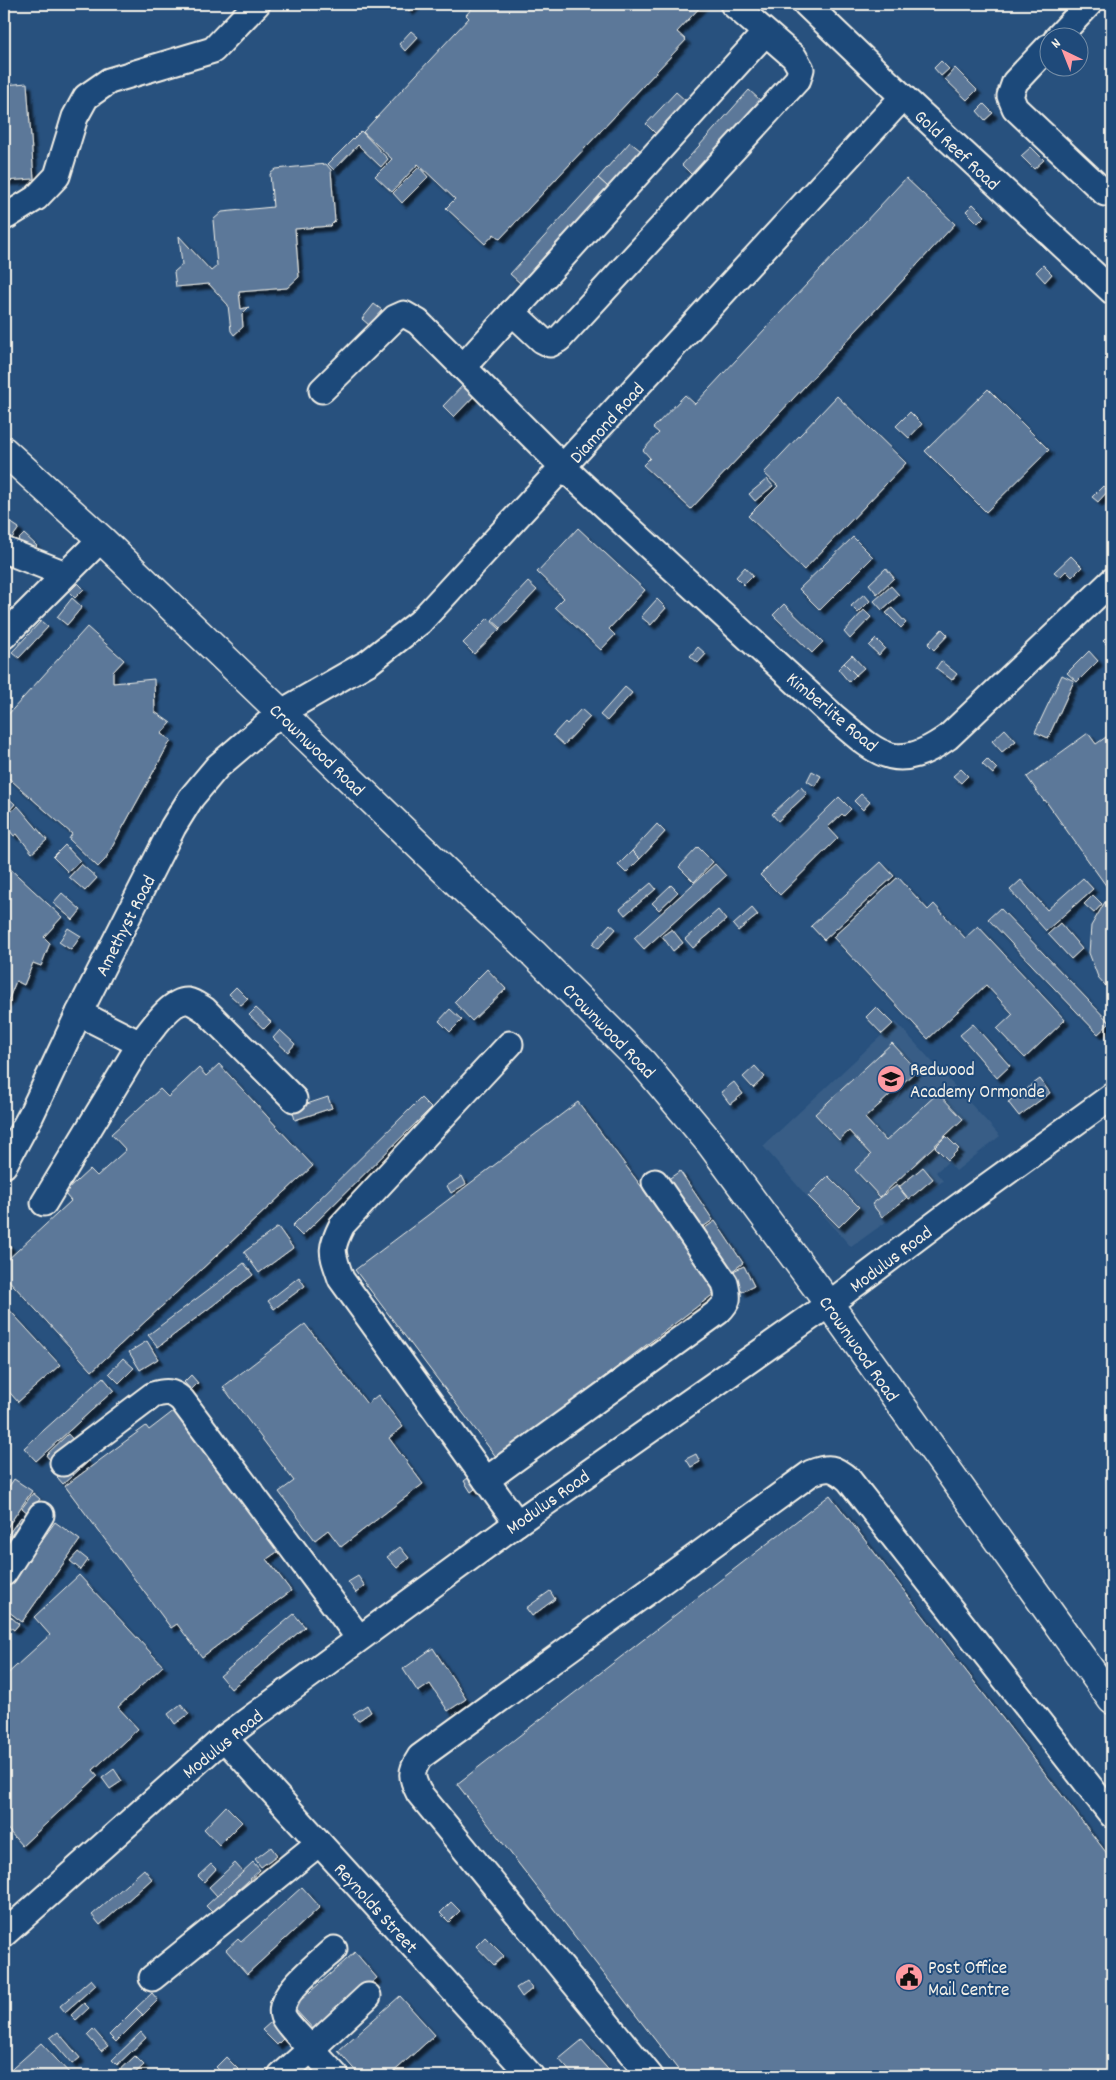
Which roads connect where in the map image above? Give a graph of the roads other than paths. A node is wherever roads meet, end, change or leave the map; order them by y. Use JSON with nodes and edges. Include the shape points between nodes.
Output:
{"nodes":[{"id":1,"x":257,"y":4,"type":"edge"},
{"id":2,"x":733,"y":4,"type":"edge"},
{"id":3,"x":806,"y":4,"type":"edge"},
{"id":4,"x":1089,"y":4,"type":"edge"},
{"id":5,"x":1066,"y":28,"type":"edge"},
{"id":6,"x":765,"y":33,"type":"junction"},
{"id":7,"x":1038,"y":58,"type":"edge"},
{"id":8,"x":903,"y":97,"type":"junction"},
{"id":9,"x":1105,"y":193,"type":"dead end"},
{"id":10,"x":7,"y":216,"type":"dead end"},
{"id":11,"x":1112,"y":291,"type":"edge"},
{"id":12,"x":512,"y":312,"type":"junction"},
{"id":13,"x":463,"y":367,"type":"junction"},
{"id":14,"x":322,"y":390,"type":"dead end"},
{"id":15,"x":4,"y":451,"type":"edge"},
{"id":16,"x":564,"y":468,"type":"junction"},
{"id":17,"x":101,"y":539,"type":"junction"},
{"id":18,"x":4,"y":550,"type":"edge"},
{"id":19,"x":65,"y":574,"type":"junction"},
{"id":20,"x":1112,"y":581,"type":"edge"},
{"id":21,"x":4,"y":636,"type":"edge"},
{"id":22,"x":280,"y":713,"type":"junction"},
{"id":23,"x":79,"y":1013,"type":"junction"},
{"id":24,"x":140,"y":1044,"type":"junction"},
{"id":25,"x":510,"y":1044,"type":"dead end"},
{"id":26,"x":1112,"y":1096,"type":"edge"},
{"id":27,"x":294,"y":1099,"type":"dead end"},
{"id":28,"x":4,"y":1165,"type":"edge"},
{"id":29,"x":655,"y":1182,"type":"dead end"},
{"id":30,"x":44,"y":1203,"type":"dead end"},
{"id":31,"x":829,"y":1304,"type":"junction"},
{"id":32,"x":63,"y":1463,"type":"dead end"},
{"id":33,"x":486,"y":1480,"type":"junction"},
{"id":34,"x":40,"y":1516,"type":"dead end"},
{"id":35,"x":517,"y":1523,"type":"junction"},
{"id":36,"x":4,"y":1573,"type":"edge"},
{"id":37,"x":359,"y":1638,"type":"junction"},
{"id":38,"x":1112,"y":1700,"type":"edge"},
{"id":39,"x":224,"y":1738,"type":"junction"},
{"id":40,"x":1112,"y":1815,"type":"edge"},
{"id":41,"x":319,"y":1843,"type":"junction"},
{"id":42,"x":4,"y":1934,"type":"edge"},
{"id":43,"x":334,"y":1949,"type":"dead end"},
{"id":44,"x":152,"y":1978,"type":"dead end"},
{"id":45,"x":368,"y":1996,"type":"dead end"},
{"id":46,"x":311,"y":2049,"type":"junction"},
{"id":47,"x":281,"y":2076,"type":"edge"},
{"id":48,"x":336,"y":2076,"type":"edge"},
{"id":49,"x":530,"y":2076,"type":"edge"},
{"id":50,"x":650,"y":2076,"type":"edge"}],
"edges":[{"from":1,"to":10,"type":"street","via":[[213,50],[109,81],[86,97],[75,117],[57,176],[36,198]]},
{"from":2,"to":6,"type":"street"},
{"from":3,"to":8,"type":"street","name":"Gold Reef Road"},
{"from":4,"to":5,"type":"street"},
{"from":6,"to":12,"type":"street"},
{"from":6,"to":12,"type":"street","via":[[794,57],[801,69],[798,79],[559,339],[550,344],[542,340]]},
{"from":7,"to":9,"type":"street","via":[[1015,82],[1010,96],[1015,108]]},
{"from":8,"to":11,"type":"street","name":"Gold Reef Road"},
{"from":8,"to":16,"type":"street","name":"Diamond Road"},
{"from":12,"to":13,"type":"street"},
{"from":13,"to":14,"type":"street","name":"Kimberlite Road","via":[[418,322],[404,314],[395,318]]},
{"from":13,"to":16,"type":"street","name":"Kimberlite Road"},
{"from":15,"to":17,"type":"main road","name":"Crownwood Road"},
{"from":16,"to":20,"type":"street","name":"Kimberlite Road","via":[[832,715],[871,748],[896,757],[918,756],[948,737]]},
{"from":16,"to":22,"type":"street","name":"Diamond Road","via":[[420,622],[369,662]]},
{"from":17,"to":19,"type":"street"},
{"from":17,"to":22,"type":"main road","name":"Crownwood Road"},
{"from":18,"to":19,"type":"street"},
{"from":19,"to":21,"type":"street"},
{"from":22,"to":23,"type":"street","name":"Amethyst Road","via":[[217,767],[191,798]]},
{"from":22,"to":31,"type":"main road","name":"Crownwood Road","via":[[540,959],[643,1063],[710,1144]]},
{"from":23,"to":24,"type":"street"},
{"from":23,"to":28,"type":"street","name":"Amethyst Road"},
{"from":24,"to":27,"type":"street","via":[[171,1007],[190,1001],[205,1010]]},
{"from":24,"to":30,"type":"street"},
{"from":25,"to":33,"type":"street","via":[[342,1225],[333,1243],[333,1255],[341,1279]]},
{"from":26,"to":31,"type":"street","name":"Modulus Road"},
{"from":29,"to":33,"type":"street","via":[[725,1283],[726,1303],[660,1355]]},
{"from":31,"to":35,"type":"street","name":"Modulus Road"},
{"from":31,"to":38,"type":"main road","name":"Crownwood Road"},
{"from":32,"to":37,"type":"street","via":[[153,1395],[173,1392]]},
{"from":33,"to":35,"type":"street"},
{"from":34,"to":36,"type":"street"},
{"from":35,"to":37,"type":"street","name":"Modulus Road"},
{"from":37,"to":39,"type":"street","name":"Modulus Road"},
{"from":39,"to":41,"type":"street","name":"Reynolds Street"},
{"from":39,"to":42,"type":"street","name":"Modulus Road"},
{"from":40,"to":50,"type":"street","via":[[849,1480],[839,1471],[826,1467],[811,1473],[420,1757],[413,1768],[412,1779],[419,1793]]},
{"from":41,"to":44,"type":"street"},
{"from":41,"to":49,"type":"street","name":"Reynolds Street"},
{"from":43,"to":46,"type":"street","via":[[289,1992],[282,2006],[283,2017]]},
{"from":45,"to":46,"type":"street"},
{"from":46,"to":47,"type":"street"},
{"from":46,"to":48,"type":"street"}]}
